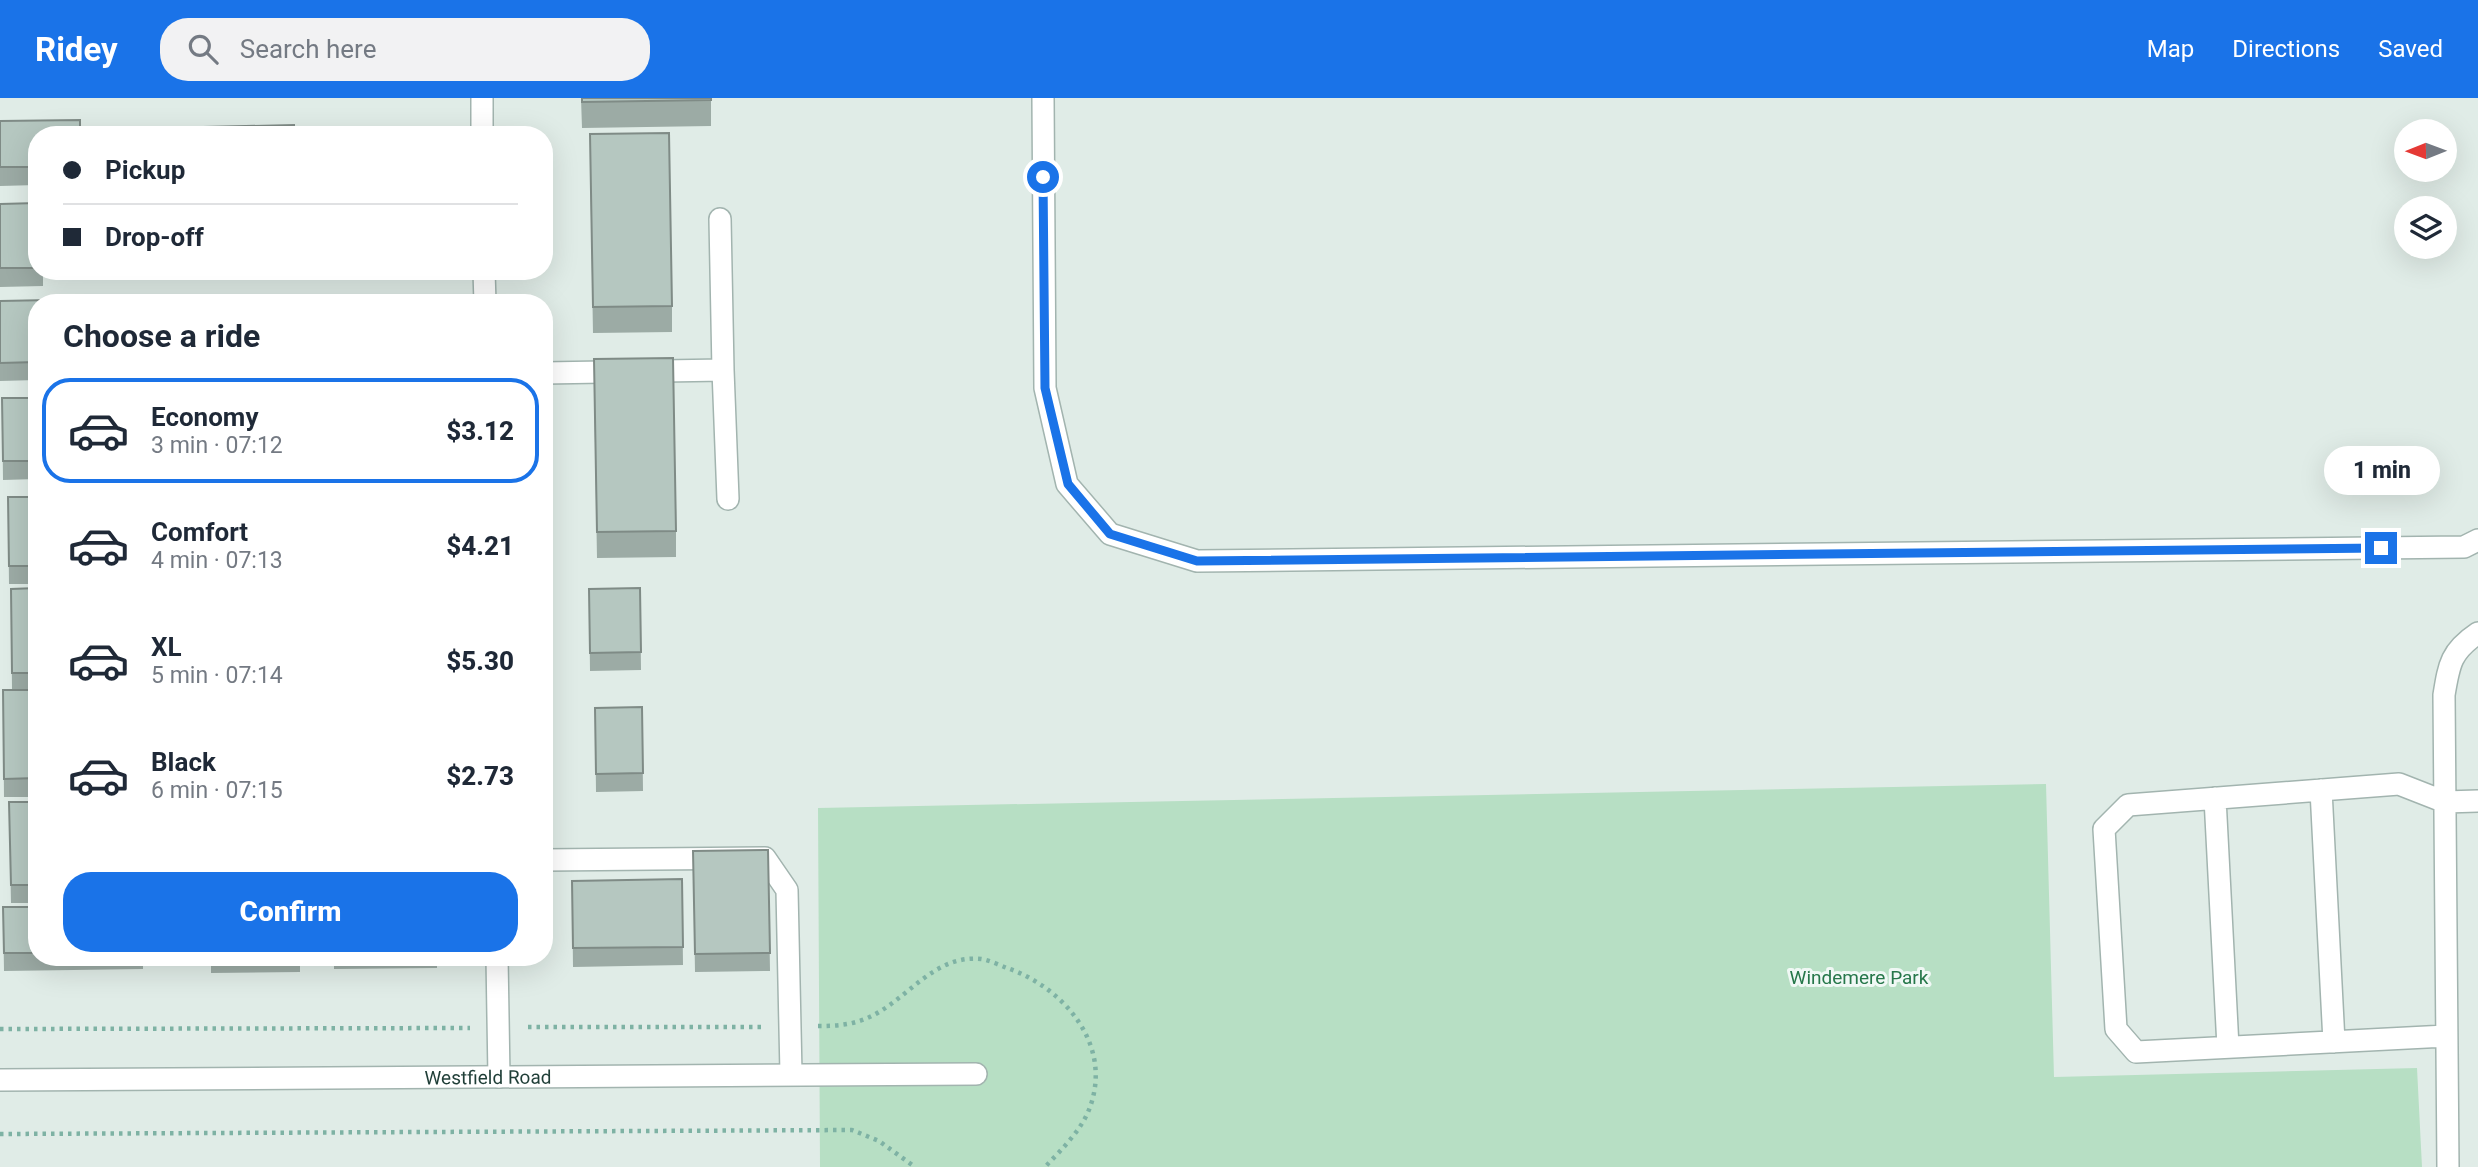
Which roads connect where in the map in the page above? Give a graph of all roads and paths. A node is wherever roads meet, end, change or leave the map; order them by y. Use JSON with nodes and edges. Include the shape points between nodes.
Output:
{"nodes":[{"id":1,"x":482,"y":98,"type":"edge"},
{"id":2,"x":1043,"y":98,"type":"edge"},
{"id":3,"x":482,"y":126,"type":"edge"},
{"id":4,"x":720,"y":219,"type":"dead end"},
{"id":5,"x":723,"y":370,"type":"junction"},
{"id":6,"x":553,"y":373,"type":"edge"},
{"id":7,"x":728,"y":499,"type":"dead end"},
{"id":8,"x":2478,"y":540,"type":"edge"},
{"id":9,"x":2478,"y":633,"type":"edge"},
{"id":10,"x":2321,"y":790,"type":"junction"},
{"id":11,"x":2215,"y":798,"type":"junction"},
{"id":12,"x":2478,"y":801,"type":"edge"},
{"id":13,"x":2445,"y":802,"type":"junction"},
{"id":14,"x":553,"y":860,"type":"edge"},
{"id":15,"x":497,"y":966,"type":"edge"},
{"id":16,"x":498,"y":1027,"type":"junction"},
{"id":17,"x":790,"y":1027,"type":"junction"},
{"id":18,"x":0,"y":1029,"type":"edge"},
{"id":19,"x":2446,"y":1036,"type":"junction"},
{"id":20,"x":2334,"y":1042,"type":"junction"},
{"id":21,"x":2228,"y":1047,"type":"junction"},
{"id":22,"x":791,"y":1074,"type":"junction"},
{"id":23,"x":976,"y":1074,"type":"dead end"},
{"id":24,"x":499,"y":1077,"type":"junction"},
{"id":25,"x":0,"y":1080,"type":"edge"},
{"id":26,"x":0,"y":1133,"type":"edge"},
{"id":27,"x":915,"y":1167,"type":"edge"},
{"id":28,"x":1045,"y":1167,"type":"edge"},
{"id":29,"x":2448,"y":1167,"type":"edge"}],
"edges":[{"from":1,"to":3,"type":"street"},
{"from":2,"to":8,"type":"street","via":[[1045,388],[1068,484],[1110,534],[1197,561],[2464,547]]},
{"from":4,"to":5,"type":"street"},
{"from":5,"to":6,"type":"street"},
{"from":5,"to":7,"type":"street"},
{"from":9,"to":13,"type":"street","via":[[2463,642],[2449,661],[2444,695]]},
{"from":10,"to":11,"type":"street"},
{"from":10,"to":13,"type":"street","via":[[2399,784]]},
{"from":10,"to":20,"type":"street"},
{"from":11,"to":21,"type":"street"},
{"from":11,"to":21,"type":"street","via":[[2128,805],[2104,829],[2116,1029],[2136,1052]]},
{"from":12,"to":13,"type":"street"},
{"from":13,"to":19,"type":"street"},
{"from":14,"to":17,"type":"street","via":[[765,858],[787,890]]},
{"from":15,"to":16,"type":"street"},
{"from":16,"to":17,"type":"path"},
{"from":16,"to":18,"type":"path"},
{"from":16,"to":24,"type":"street"},
{"from":17,"to":22,"type":"street"},
{"from":17,"to":28,"type":"path","via":[[840,1026],[868,1018],[940,966],[981,959],[1024,974],[1059,996],[1083,1026],[1094,1069],[1090,1107]]},
{"from":19,"to":20,"type":"street"},
{"from":19,"to":29,"type":"street"},
{"from":20,"to":21,"type":"street"},
{"from":22,"to":23,"type":"street","name":"Westfield Road"},
{"from":22,"to":24,"type":"street","name":"Westfield Road"},
{"from":24,"to":25,"type":"street","name":"Westfield Road"},
{"from":26,"to":27,"type":"path","via":[[852,1130],[878,1141]]}]}
